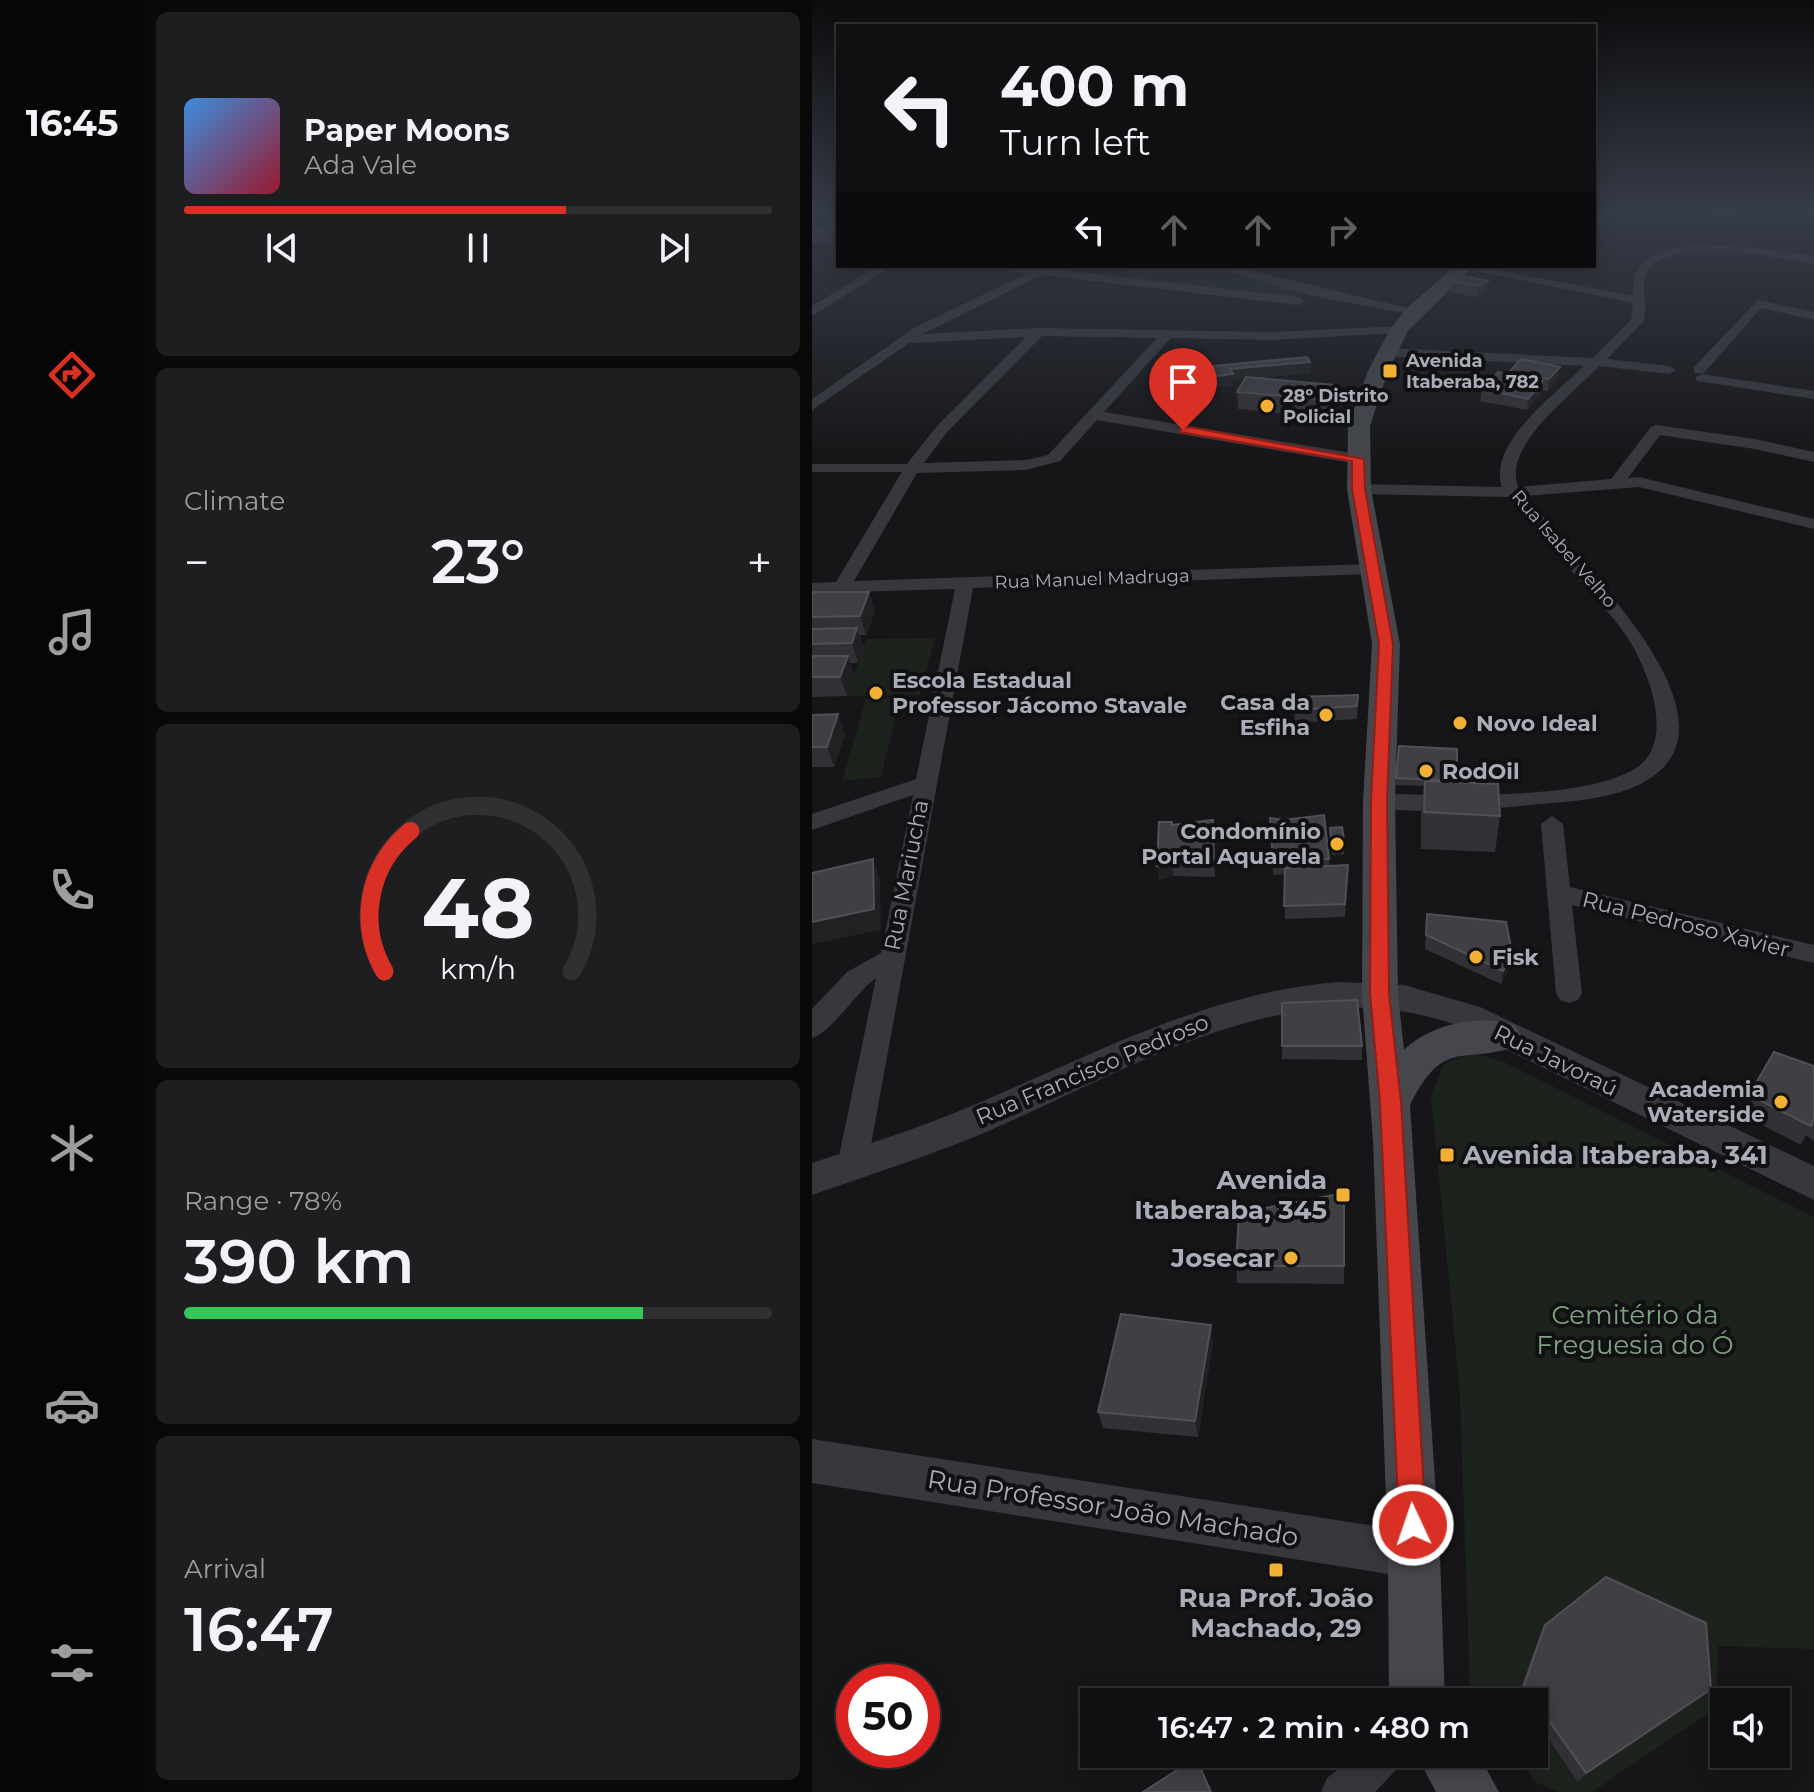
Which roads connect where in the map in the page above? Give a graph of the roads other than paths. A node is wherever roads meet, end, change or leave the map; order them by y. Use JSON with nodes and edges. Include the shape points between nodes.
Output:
{"nodes":[{"id":1,"x":842,"y":294,"type":"edge"},
{"id":2,"x":986,"y":294,"type":"edge"},
{"id":3,"x":1270,"y":294,"type":"edge"},
{"id":4,"x":1296,"y":294,"type":"edge"},
{"id":5,"x":1306,"y":294,"type":"edge"},
{"id":6,"x":1434,"y":294,"type":"edge"},
{"id":7,"x":1603,"y":294,"type":"edge"},
{"id":8,"x":1640,"y":294,"type":"edge"},
{"id":9,"x":1303,"y":296,"type":"junction"},
{"id":10,"x":1640,"y":301,"type":"junction"},
{"id":11,"x":812,"y":312,"type":"edge"},
{"id":12,"x":1289,"y":313,"type":"dead end"},
{"id":13,"x":1814,"y":316,"type":"edge"},
{"id":14,"x":1406,"y":320,"type":"junction"},
{"id":15,"x":1280,"y":325,"type":"dead end"},
{"id":16,"x":1038,"y":332,"type":"junction"},
{"id":17,"x":1167,"y":335,"type":"junction"},
{"id":18,"x":1270,"y":336,"type":"junction"},
{"id":19,"x":906,"y":339,"type":"junction"},
{"id":20,"x":1386,"y":352,"type":"junction"},
{"id":21,"x":1597,"y":362,"type":"junction"},
{"id":22,"x":1693,"y":377,"type":"junction"},
{"id":23,"x":1814,"y":395,"type":"edge"},
{"id":24,"x":812,"y":406,"type":"edge"},
{"id":25,"x":1095,"y":415,"type":"junction"},
{"id":26,"x":1814,"y":457,"type":"edge"},
{"id":27,"x":1358,"y":459,"type":"junction"},
{"id":28,"x":812,"y":468,"type":"edge"},
{"id":29,"x":912,"y":468,"type":"junction"},
{"id":30,"x":1618,"y":481,"type":"junction"},
{"id":31,"x":1359,"y":489,"type":"junction"},
{"id":32,"x":1512,"y":492,"type":"junction"},
{"id":33,"x":1814,"y":524,"type":"edge"},
{"id":34,"x":1372,"y":569,"type":"junction"},
{"id":35,"x":965,"y":584,"type":"junction"},
{"id":36,"x":812,"y":588,"type":"edge"},
{"id":37,"x":841,"y":588,"type":"junction"},
{"id":38,"x":923,"y":784,"type":"junction"},
{"id":39,"x":1379,"y":801,"type":"junction"},
{"id":40,"x":812,"y":822,"type":"edge"},
{"id":41,"x":1552,"y":824,"type":"dead end"},
{"id":42,"x":1559,"y":893,"type":"junction"},
{"id":43,"x":1814,"y":954,"type":"edge"},
{"id":44,"x":890,"y":960,"type":"junction"},
{"id":45,"x":1569,"y":993,"type":"dead end"},
{"id":46,"x":1380,"y":994,"type":"junction"},
{"id":47,"x":812,"y":1027,"type":"edge"},
{"id":48,"x":1502,"y":1036,"type":"junction"},
{"id":49,"x":1391,"y":1102,"type":"junction"},
{"id":50,"x":852,"y":1166,"type":"junction"},
{"id":51,"x":812,"y":1179,"type":"edge"},
{"id":52,"x":1814,"y":1184,"type":"edge"},
{"id":53,"x":812,"y":1461,"type":"edge"},
{"id":54,"x":1414,"y":1555,"type":"junction"},
{"id":55,"x":1417,"y":1688,"type":"edge"},
{"id":56,"x":1373,"y":1768,"type":"edge"},
{"id":57,"x":1454,"y":1768,"type":"edge"},
{"id":58,"x":1341,"y":1792,"type":"edge"},
{"id":59,"x":1470,"y":1792,"type":"edge"}],
"edges":[{"from":1,"to":11,"type":"street"},
{"from":2,"to":19,"type":"street"},
{"from":3,"to":9,"type":"street"},
{"from":4,"to":9,"type":"street"},
{"from":5,"to":9,"type":"street"},
{"from":6,"to":14,"type":"main road"},
{"from":7,"to":10,"type":"street"},
{"from":8,"to":10,"type":"street","name":"Rua Isabel Velho"},
{"from":9,"to":12,"type":"street"},
{"from":9,"to":14,"type":"street"},
{"from":10,"to":21,"type":"street","name":"Rua Isabel Velho","via":[[1637,321]]},
{"from":13,"to":22,"type":"street","via":[[1758,304]]},
{"from":14,"to":18,"type":"street"},
{"from":14,"to":20,"type":"main road"},
{"from":15,"to":18,"type":"street"},
{"from":16,"to":17,"type":"street"},
{"from":16,"to":19,"type":"street"},
{"from":16,"to":29,"type":"street","via":[[942,429]]},
{"from":17,"to":18,"type":"street"},
{"from":17,"to":25,"type":"street"},
{"from":19,"to":24,"type":"street"},
{"from":20,"to":21,"type":"street"},
{"from":20,"to":27,"type":"main road","via":[[1359,426]]},
{"from":21,"to":22,"type":"street","via":[[1669,370],[1681,366]]},
{"from":21,"to":32,"type":"street","name":"Rua Isabel Velho","via":[[1510,451],[1506,479]]},
{"from":22,"to":23,"type":"street"},
{"from":25,"to":27,"type":"street"},
{"from":25,"to":29,"type":"street","via":[[1047,462]]},
{"from":26,"to":30,"type":"street","via":[[1656,430]]},
{"from":27,"to":31,"type":"main road"},
{"from":28,"to":29,"type":"street"},
{"from":29,"to":37,"type":"street"},
{"from":30,"to":32,"type":"street"},
{"from":30,"to":33,"type":"street","via":[[1658,485]]},
{"from":31,"to":32,"type":"street"},
{"from":31,"to":34,"type":"main road"},
{"from":32,"to":39,"type":"street","name":"Rua Isabel Velho","via":[[1644,648],[1665,707],[1662,756],[1648,772],[1629,781],[1556,794]]},
{"from":34,"to":35,"type":"street","name":"Rua Manuel Madruga"},
{"from":34,"to":39,"type":"main road","via":[[1386,644]]},
{"from":35,"to":37,"type":"street","name":"Rua Manuel Madruga"},
{"from":35,"to":38,"type":"street","name":"Rua Mariucha"},
{"from":36,"to":37,"type":"street","name":"Rua Manuel Madruga"},
{"from":38,"to":40,"type":"street"},
{"from":38,"to":44,"type":"street","name":"Rua Mariucha"},
{"from":39,"to":46,"type":"main road"},
{"from":41,"to":42,"type":"street"},
{"from":42,"to":43,"type":"street","name":"Rua Pedroso Xavier"},
{"from":42,"to":45,"type":"street"},
{"from":44,"to":47,"type":"street","via":[[850,981]]},
{"from":44,"to":50,"type":"street","name":"Rua Mariucha"},
{"from":46,"to":48,"type":"street","name":"Rua Javoraú","via":[[1439,1004]]},
{"from":46,"to":49,"type":"main road"},
{"from":46,"to":50,"type":"street","name":"Rua Francisco Pedroso","via":[[1250,1005],[1207,1019],[1040,1093]]},
{"from":48,"to":49,"type":"main road","via":[[1473,1035],[1443,1042],[1420,1055]]},
{"from":48,"to":52,"type":"street","name":"Rua Javoraú"},
{"from":49,"to":54,"type":"main road"},
{"from":50,"to":51,"type":"street","name":"Rua Francisco Pedroso"},
{"from":53,"to":54,"type":"street","name":"Rua Professor João Machado"},
{"from":54,"to":55,"type":"main road"},
{"from":56,"to":58,"type":"street"},
{"from":57,"to":59,"type":"main road"}]}
